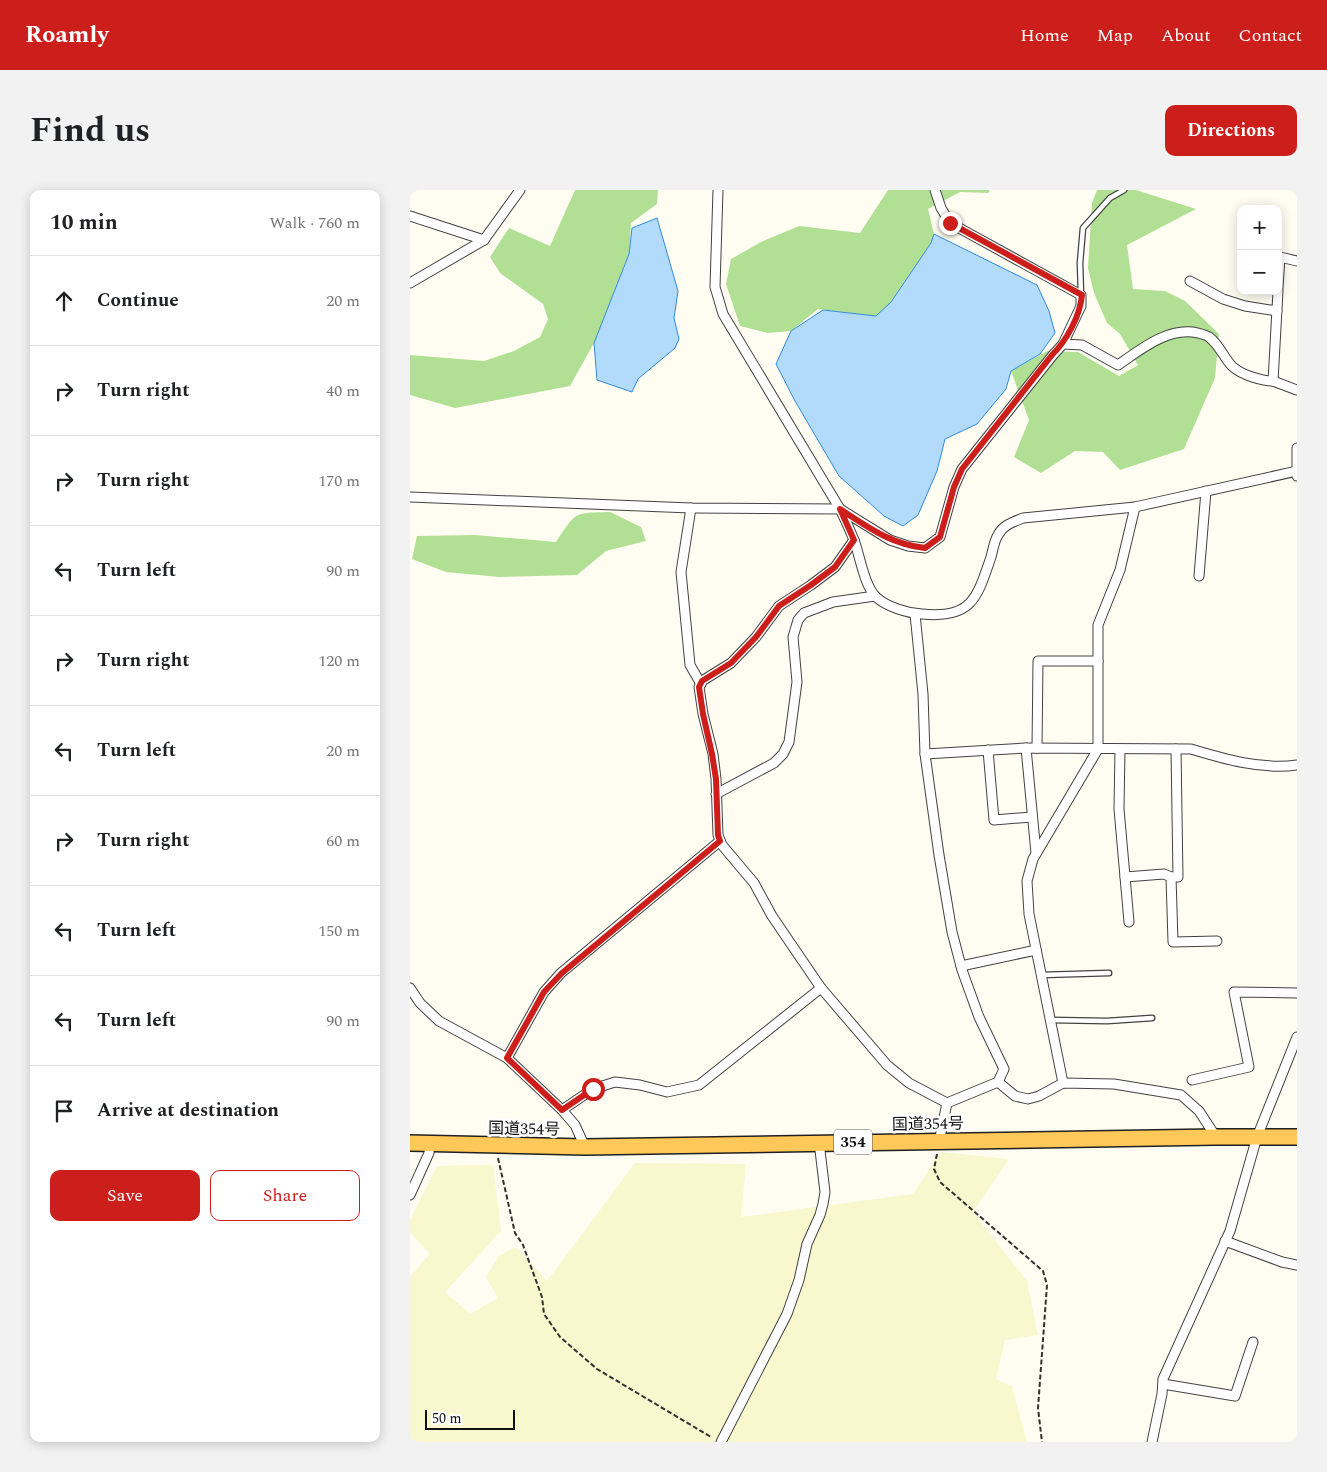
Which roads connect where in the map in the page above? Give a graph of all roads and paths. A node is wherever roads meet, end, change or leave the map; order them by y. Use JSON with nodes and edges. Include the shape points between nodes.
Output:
{"nodes":[{"id":1,"x":520,"y":190,"type":"edge"},
{"id":2,"x":718,"y":190,"type":"edge"},
{"id":3,"x":935,"y":190,"type":"edge"},
{"id":4,"x":1124,"y":190,"type":"edge"},
{"id":5,"x":410,"y":216,"type":"edge"},
{"id":6,"x":484,"y":240,"type":"junction"},
{"id":7,"x":1282,"y":257,"type":"edge"},
{"id":8,"x":1297,"y":260,"type":"edge"},
{"id":9,"x":1190,"y":281,"type":"dead end"},
{"id":10,"x":410,"y":283,"type":"edge"},
{"id":11,"x":1082,"y":295,"type":"junction"},
{"id":12,"x":1278,"y":295,"type":"edge"},
{"id":13,"x":1277,"y":312,"type":"junction"},
{"id":14,"x":1063,"y":344,"type":"junction"},
{"id":15,"x":1273,"y":381,"type":"junction"},
{"id":16,"x":1297,"y":390,"type":"edge"},
{"id":17,"x":1297,"y":448,"type":"edge"},
{"id":18,"x":1297,"y":471,"type":"edge"},
{"id":19,"x":1297,"y":476,"type":"edge"},
{"id":20,"x":1206,"y":491,"type":"junction"},
{"id":21,"x":410,"y":497,"type":"edge"},
{"id":22,"x":1136,"y":507,"type":"junction"},
{"id":23,"x":691,"y":508,"type":"junction"},
{"id":24,"x":840,"y":509,"type":"junction"},
{"id":25,"x":854,"y":540,"type":"junction"},
{"id":26,"x":1199,"y":576,"type":"dead end"},
{"id":27,"x":875,"y":596,"type":"junction"},
{"id":28,"x":915,"y":614,"type":"junction"},
{"id":29,"x":1098,"y":660,"type":"junction"},
{"id":30,"x":700,"y":684,"type":"junction"},
{"id":31,"x":1026,"y":748,"type":"junction"},
{"id":32,"x":1037,"y":748,"type":"junction"},
{"id":33,"x":1098,"y":749,"type":"junction"},
{"id":34,"x":1120,"y":749,"type":"junction"},
{"id":35,"x":1176,"y":749,"type":"junction"},
{"id":36,"x":988,"y":750,"type":"junction"},
{"id":37,"x":925,"y":754,"type":"junction"},
{"id":38,"x":1297,"y":765,"type":"edge"},
{"id":39,"x":716,"y":794,"type":"junction"},
{"id":40,"x":1032,"y":817,"type":"junction"},
{"id":41,"x":720,"y":841,"type":"junction"},
{"id":42,"x":1036,"y":854,"type":"junction"},
{"id":43,"x":1125,"y":878,"type":"junction"},
{"id":44,"x":1171,"y":878,"type":"junction"},
{"id":45,"x":1129,"y":922,"type":"dead end"},
{"id":46,"x":1217,"y":941,"type":"dead end"},
{"id":47,"x":1036,"y":950,"type":"junction"},
{"id":48,"x":961,"y":966,"type":"junction"},
{"id":49,"x":1109,"y":973,"type":"dead end"},
{"id":50,"x":1041,"y":975,"type":"junction"},
{"id":51,"x":410,"y":988,"type":"edge"},
{"id":52,"x":821,"y":988,"type":"junction"},
{"id":53,"x":1297,"y":994,"type":"edge"},
{"id":54,"x":1152,"y":1018,"type":"dead end"},
{"id":55,"x":1050,"y":1020,"type":"junction"},
{"id":56,"x":1297,"y":1037,"type":"edge"},
{"id":57,"x":507,"y":1058,"type":"junction"},
{"id":58,"x":1192,"y":1080,"type":"dead end"},
{"id":59,"x":998,"y":1082,"type":"junction"},
{"id":60,"x":1063,"y":1083,"type":"junction"},
{"id":61,"x":948,"y":1102,"type":"junction"},
{"id":62,"x":562,"y":1110,"type":"junction"},
{"id":63,"x":1216,"y":1137,"type":"junction"},
{"id":64,"x":1257,"y":1137,"type":"junction"},
{"id":65,"x":1297,"y":1137,"type":"edge"},
{"id":66,"x":819,"y":1142,"type":"junction"},
{"id":67,"x":939,"y":1142,"type":"junction"},
{"id":68,"x":410,"y":1143,"type":"edge"},
{"id":69,"x":430,"y":1144,"type":"junction"},
{"id":70,"x":495,"y":1146,"type":"junction"},
{"id":71,"x":585,"y":1147,"type":"junction"},
{"id":72,"x":410,"y":1196,"type":"edge"},
{"id":73,"x":1225,"y":1240,"type":"junction"},
{"id":74,"x":1297,"y":1265,"type":"edge"},
{"id":75,"x":1253,"y":1342,"type":"dead end"},
{"id":76,"x":1163,"y":1384,"type":"junction"},
{"id":77,"x":711,"y":1437,"type":"dead end"},
{"id":78,"x":721,"y":1442,"type":"edge"},
{"id":79,"x":1042,"y":1442,"type":"edge"},
{"id":80,"x":1152,"y":1442,"type":"edge"}],
"edges":[{"from":1,"to":6,"type":"street"},
{"from":2,"to":24,"type":"street","via":[[715,287],[723,314]]},
{"from":3,"to":11,"type":"street","via":[[950,223]]},
{"from":4,"to":11,"type":"lane","via":[[1110,198],[1084,228],[1080,263]]},
{"from":5,"to":6,"type":"street"},
{"from":6,"to":10,"type":"street"},
{"from":7,"to":8,"type":"street"},
{"from":9,"to":13,"type":"street","via":[[1223,299]]},
{"from":11,"to":14,"type":"street","via":[[1081,306]]},
{"from":12,"to":13,"type":"street"},
{"from":13,"to":15,"type":"street"},
{"from":14,"to":15,"type":"street","via":[[1082,345],[1118,365],[1159,338],[1176,332],[1191,332],[1208,336],[1233,368],[1261,381]]},
{"from":14,"to":24,"type":"street","via":[[962,469],[940,537],[925,548],[908,546],[877,533]]},
{"from":15,"to":16,"type":"street"},
{"from":17,"to":18,"type":"street"},
{"from":18,"to":19,"type":"street"},
{"from":18,"to":20,"type":"street"},
{"from":20,"to":22,"type":"street"},
{"from":20,"to":26,"type":"street"},
{"from":21,"to":23,"type":"street"},
{"from":22,"to":28,"type":"street","via":[[1022,518],[1008,524],[998,535],[980,590],[969,604],[957,612],[940,616]]},
{"from":22,"to":29,"type":"street","via":[[1120,570],[1098,625]]},
{"from":23,"to":24,"type":"street"},
{"from":23,"to":30,"type":"street","via":[[680,572],[690,665]]},
{"from":24,"to":25,"type":"street"},
{"from":25,"to":27,"type":"street","via":[[868,586]]},
{"from":25,"to":30,"type":"street","via":[[835,567],[779,606],[731,663]]},
{"from":27,"to":28,"type":"street","via":[[888,605]]},
{"from":27,"to":39,"type":"street","via":[[833,602],[804,613],[798,620],[792,637],[797,682],[789,742],[774,763]]},
{"from":28,"to":37,"type":"street"},
{"from":29,"to":32,"type":"street","via":[[1038,661]]},
{"from":29,"to":33,"type":"street"},
{"from":30,"to":39,"type":"street"},
{"from":31,"to":32,"type":"street"},
{"from":31,"to":36,"type":"street"},
{"from":31,"to":40,"type":"street"},
{"from":32,"to":33,"type":"street"},
{"from":33,"to":34,"type":"street"},
{"from":33,"to":42,"type":"street"},
{"from":34,"to":35,"type":"street"},
{"from":34,"to":43,"type":"street","via":[[1119,809]]},
{"from":35,"to":38,"type":"street","via":[[1191,749],[1259,765]]},
{"from":35,"to":44,"type":"street","via":[[1178,877]]},
{"from":36,"to":37,"type":"street"},
{"from":36,"to":40,"type":"street","via":[[994,820]]},
{"from":37,"to":48,"type":"street","via":[[952,932]]},
{"from":39,"to":41,"type":"street"},
{"from":40,"to":42,"type":"street"},
{"from":41,"to":52,"type":"street","via":[[754,883],[772,916]]},
{"from":41,"to":57,"type":"street","via":[[562,973],[544,992]]},
{"from":42,"to":47,"type":"street","via":[[1027,881]]},
{"from":43,"to":44,"type":"street","via":[[1164,874]]},
{"from":43,"to":45,"type":"street"},
{"from":44,"to":46,"type":"street","via":[[1173,942]]},
{"from":47,"to":48,"type":"street"},
{"from":47,"to":50,"type":"street"},
{"from":48,"to":59,"type":"street","via":[[979,1017],[1004,1069]]},
{"from":49,"to":50,"type":"lane"},
{"from":50,"to":55,"type":"street"},
{"from":51,"to":57,"type":"street","via":[[439,1021]]},
{"from":52,"to":61,"type":"street","via":[[887,1065],[909,1083]]},
{"from":52,"to":62,"type":"street","via":[[699,1086],[667,1092],[614,1082],[593,1089]]},
{"from":53,"to":58,"type":"street","via":[[1234,992],[1249,1067]]},
{"from":54,"to":55,"type":"lane"},
{"from":55,"to":60,"type":"street"},
{"from":56,"to":64,"type":"street"},
{"from":57,"to":62,"type":"street"},
{"from":59,"to":60,"type":"street","via":[[1015,1096],[1028,1099]]},
{"from":59,"to":61,"type":"street"},
{"from":60,"to":63,"type":"street","via":[[1114,1084],[1181,1096],[1199,1111]]},
{"from":61,"to":67,"type":"street"},
{"from":62,"to":71,"type":"street","via":[[575,1125]]},
{"from":63,"to":64,"type":"highway","name":"国道354号","number":"354"},
{"from":63,"to":67,"type":"highway","name":"国道354号","number":"354"},
{"from":64,"to":65,"type":"highway","name":"国道354号","number":"354"},
{"from":64,"to":73,"type":"street"},
{"from":66,"to":67,"type":"highway","name":"国道354号","number":"354"},
{"from":66,"to":71,"type":"highway","name":"国道354号","number":"354"},
{"from":66,"to":78,"type":"street","via":[[824,1192],[799,1280],[787,1314]]},
{"from":67,"to":79,"type":"path","via":[[934,1169],[940,1182],[1043,1270],[1048,1285],[1038,1408]]},
{"from":68,"to":69,"type":"highway","name":"国道354号","number":"354"},
{"from":69,"to":70,"type":"highway","name":"国道354号","number":"354"},
{"from":69,"to":72,"type":"street"},
{"from":70,"to":71,"type":"highway","name":"国道354号","number":"354"},
{"from":70,"to":77,"type":"path","via":[[515,1233],[523,1245],[542,1297],[544,1314],[560,1337],[596,1369]]},
{"from":73,"to":74,"type":"street"},
{"from":73,"to":76,"type":"street"},
{"from":75,"to":76,"type":"street","via":[[1235,1396]]},
{"from":76,"to":80,"type":"street"}]}
